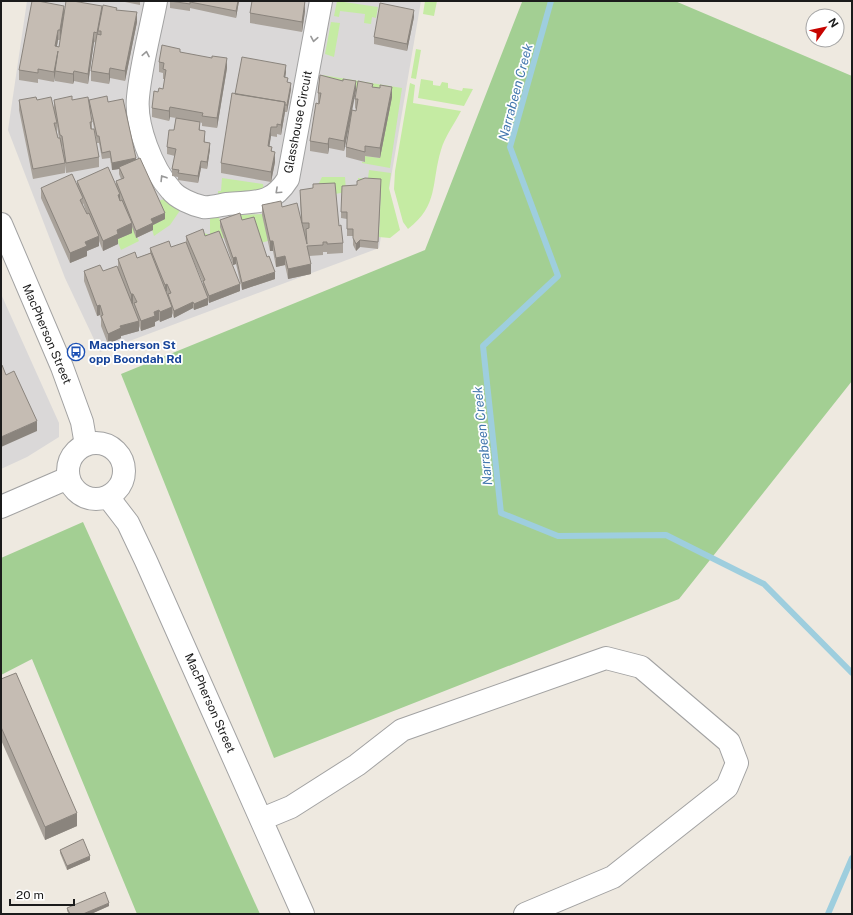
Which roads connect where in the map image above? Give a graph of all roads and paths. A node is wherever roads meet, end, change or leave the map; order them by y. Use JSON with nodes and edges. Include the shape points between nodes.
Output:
{"nodes":[{"id":1,"x":156,"y":1,"type":"edge"},
{"id":2,"x":321,"y":1,"type":"edge"},
{"id":3,"x":1,"y":224,"type":"edge"},
{"id":4,"x":86,"y":444,"type":"junction"},
{"id":5,"x":68,"y":478,"type":"junction"},
{"id":6,"x":108,"y":497,"type":"junction"},
{"id":7,"x":1,"y":507,"type":"edge"},
{"id":8,"x":262,"y":819,"type":"junction"},
{"id":9,"x":303,"y":914,"type":"edge"},
{"id":10,"x":525,"y":914,"type":"edge"}],
"edges":[{"from":2,"to":1,"type":"street","name":"Glasshouse Circuit","one_way":true,"via":[[288,179],[278,194],[264,200],[203,207],[171,191],[158,170],[139,122],[138,98]]},
{"from":3,"to":4,"type":"street","name":"MacPherson Street","via":[[62,367],[82,422]]},
{"from":4,"to":5,"type":"street","via":[[69,462]]},
{"from":4,"to":6,"type":"street","via":[[95,443],[109,447],[119,456],[123,465],[121,483]]},
{"from":5,"to":6,"type":"street","via":[[72,487],[88,499]]},
{"from":5,"to":7,"type":"street"},
{"from":6,"to":8,"type":"street","name":"MacPherson Street","via":[[128,523]]},
{"from":8,"to":9,"type":"street","name":"MacPherson Street"},
{"from":8,"to":10,"type":"street","via":[[298,802],[357,765],[402,730],[606,658],[641,667],[729,742],[737,763],[727,786],[613,877]]}]}
